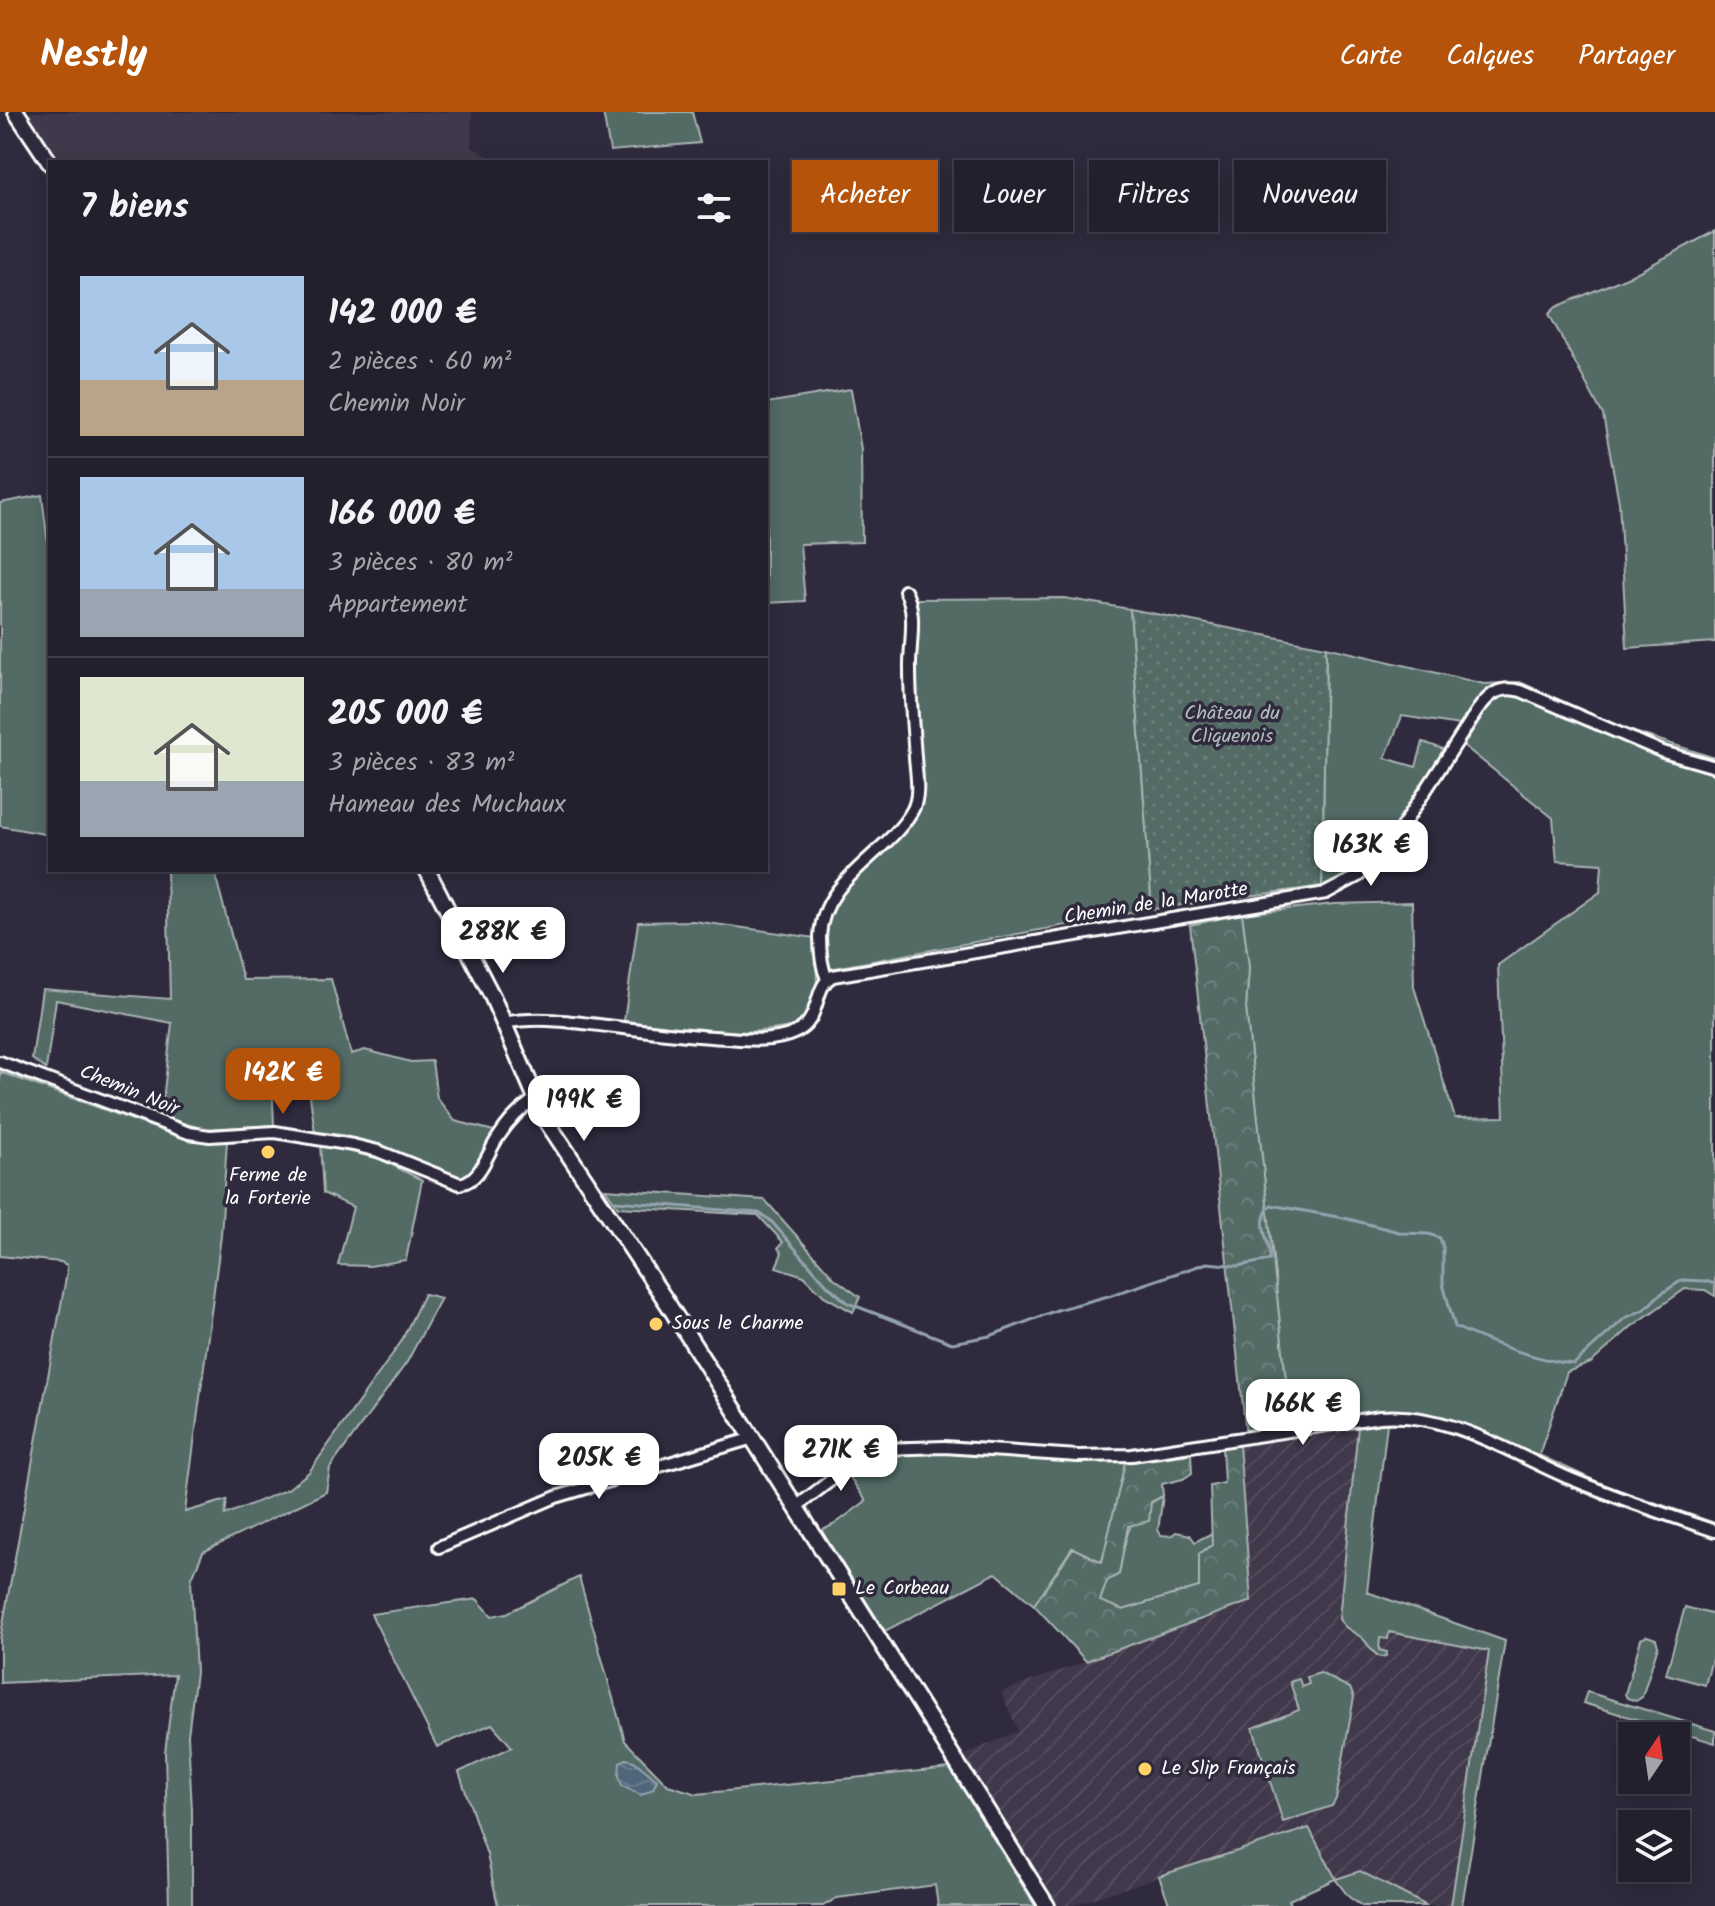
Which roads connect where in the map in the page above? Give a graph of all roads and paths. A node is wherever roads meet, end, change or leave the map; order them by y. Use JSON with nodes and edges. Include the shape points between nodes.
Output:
{"nodes":[{"id":1,"x":16,"y":112,"type":"edge"},
{"id":2,"x":48,"y":160,"type":"edge"},
{"id":3,"x":905,"y":591,"type":"dead end"},
{"id":4,"x":1715,"y":767,"type":"edge"},
{"id":5,"x":428,"y":872,"type":"edge"},
{"id":6,"x":827,"y":979,"type":"junction"},
{"id":7,"x":504,"y":1023,"type":"junction"},
{"id":8,"x":0,"y":1062,"type":"edge"},
{"id":9,"x":535,"y":1099,"type":"junction"},
{"id":10,"x":753,"y":1438,"type":"junction"},
{"id":11,"x":796,"y":1507,"type":"junction"},
{"id":12,"x":1715,"y":1531,"type":"edge"},
{"id":13,"x":439,"y":1547,"type":"dead end"},
{"id":14,"x":1047,"y":1906,"type":"edge"}],
"edges":[{"from":1,"to":2,"type":"main road"},
{"from":3,"to":6,"type":"street","via":[[911,610],[915,806],[828,905],[820,943]]},
{"from":4,"to":6,"type":"street","name":"Chemin de la Marotte","via":[[1653,748],[1521,691],[1499,689],[1484,701],[1392,844],[1366,871],[1334,890]]},
{"from":5,"to":7,"type":"main road"},
{"from":6,"to":7,"type":"street","via":[[809,1023],[779,1038],[698,1036],[545,1019]]},
{"from":7,"to":9,"type":"main road"},
{"from":8,"to":9,"type":"street","name":"Chemin Noir","via":[[189,1133],[275,1132],[360,1146],[460,1184],[476,1175],[502,1132]]},
{"from":9,"to":10,"type":"main road"},
{"from":10,"to":11,"type":"main road"},
{"from":10,"to":13,"type":"street","via":[[545,1500]]},
{"from":11,"to":12,"type":"street","via":[[869,1453],[914,1446],[1132,1455],[1380,1417],[1412,1417],[1462,1430],[1591,1487]]},
{"from":11,"to":14,"type":"main road"}]}
